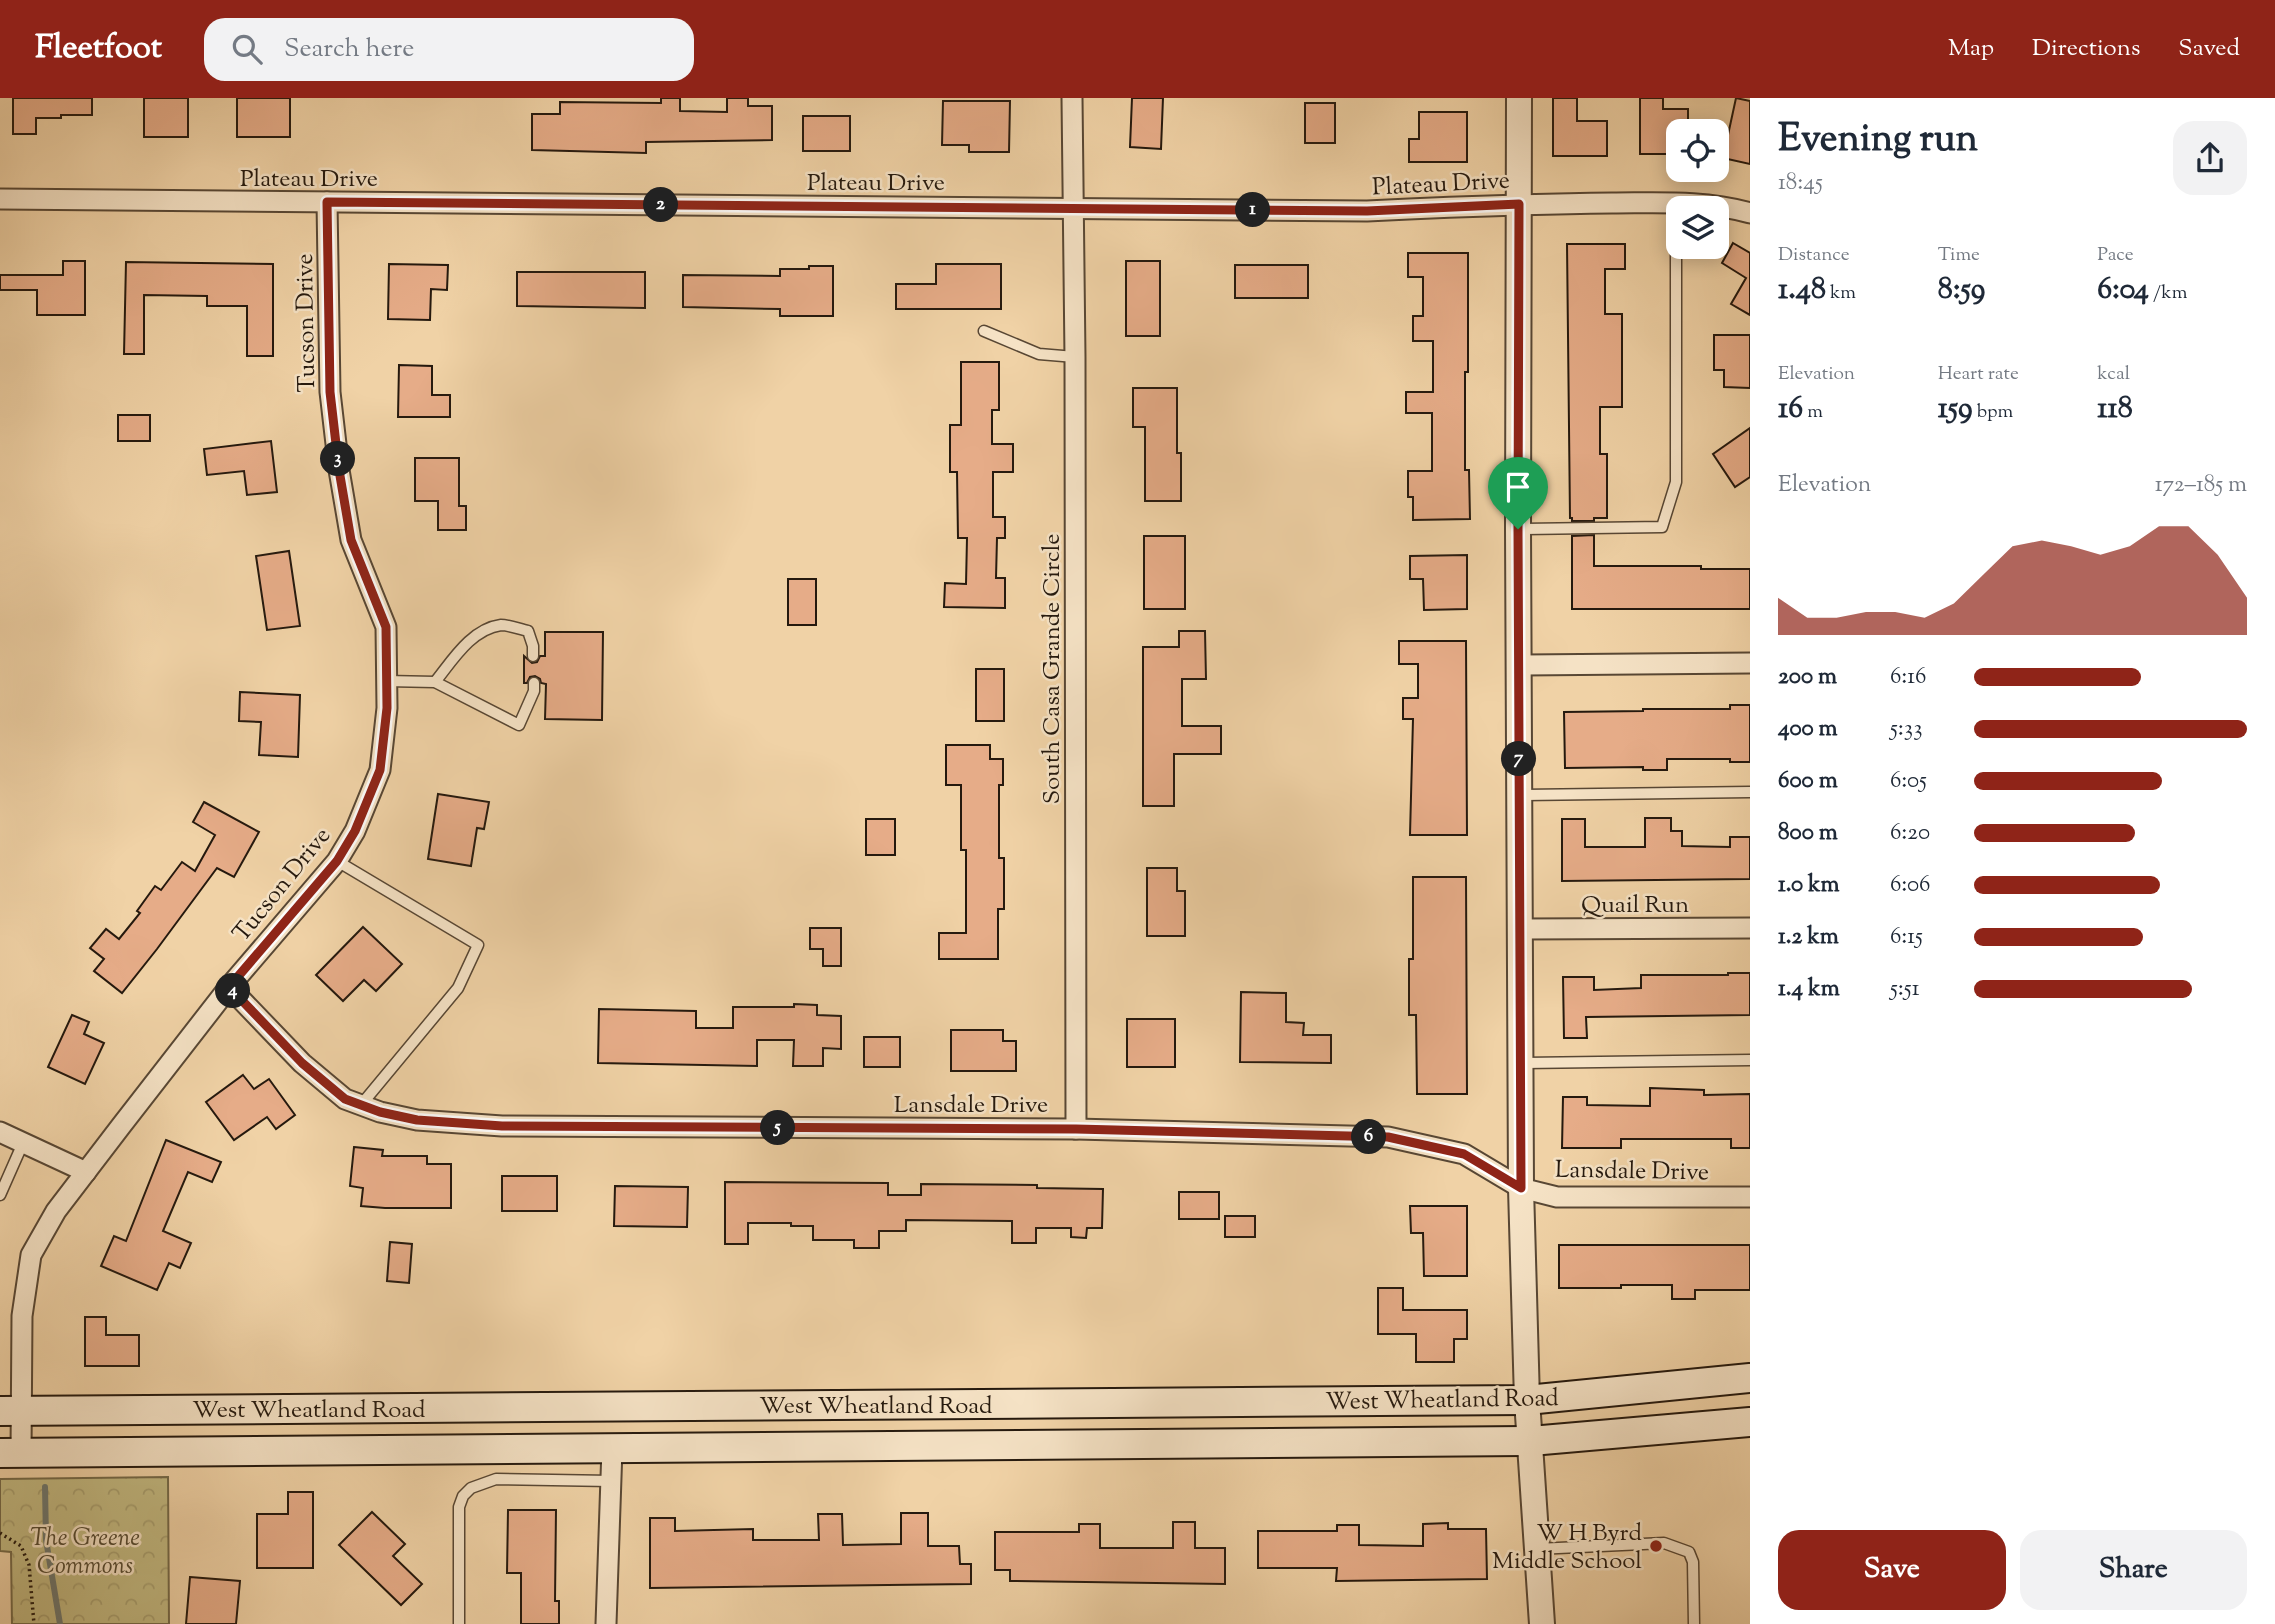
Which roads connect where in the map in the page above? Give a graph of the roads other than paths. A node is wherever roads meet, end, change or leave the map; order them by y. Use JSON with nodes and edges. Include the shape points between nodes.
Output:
{"nodes":[{"id":1,"x":1072,"y":98,"type":"edge"},
{"id":2,"x":1519,"y":98,"type":"edge"},
{"id":3,"x":0,"y":199,"type":"edge"},
{"id":4,"x":327,"y":202,"type":"junction"},
{"id":5,"x":1666,"y":203,"type":"edge"},
{"id":6,"x":1519,"y":204,"type":"junction"},
{"id":7,"x":1729,"y":207,"type":"edge"},
{"id":8,"x":1072,"y":208,"type":"junction"},
{"id":9,"x":1750,"y":214,"type":"edge"},
{"id":10,"x":1676,"y":259,"type":"edge"},
{"id":11,"x":984,"y":331,"type":"dead end"},
{"id":12,"x":1075,"y":357,"type":"junction"},
{"id":13,"x":1518,"y":529,"type":"junction"},
{"id":14,"x":533,"y":656,"type":"dead end"},
{"id":15,"x":1750,"y":663,"type":"edge"},
{"id":16,"x":1519,"y":666,"type":"junction"},
{"id":17,"x":386,"y":681,"type":"junction"},
{"id":18,"x":435,"y":682,"type":"junction"},
{"id":19,"x":534,"y":683,"type":"dead end"},
{"id":20,"x":1750,"y":792,"type":"edge"},
{"id":21,"x":1519,"y":795,"type":"junction"},
{"id":22,"x":337,"y":861,"type":"junction"},
{"id":23,"x":1750,"y":928,"type":"edge"},
{"id":24,"x":1520,"y":929,"type":"junction"},
{"id":25,"x":229,"y":987,"type":"junction"},
{"id":26,"x":1750,"y":1060,"type":"edge"},
{"id":27,"x":1521,"y":1063,"type":"junction"},
{"id":28,"x":361,"y":1105,"type":"junction"},
{"id":29,"x":1076,"y":1129,"type":"junction"},
{"id":30,"x":0,"y":1132,"type":"edge"},
{"id":31,"x":23,"y":1143,"type":"junction"},
{"id":32,"x":86,"y":1172,"type":"junction"},
{"id":33,"x":1521,"y":1188,"type":"junction"},
{"id":34,"x":0,"y":1195,"type":"edge"},
{"id":35,"x":1750,"y":1197,"type":"edge"},
{"id":36,"x":1750,"y":1378,"type":"edge"},
{"id":37,"x":1697,"y":1384,"type":"junction"},
{"id":38,"x":1527,"y":1400,"type":"junction"},
{"id":39,"x":11,"y":1411,"type":"edge"},
{"id":40,"x":1750,"y":1422,"type":"edge"},
{"id":41,"x":1702,"y":1427,"type":"junction"},
{"id":42,"x":1531,"y":1441,"type":"junction"},
{"id":43,"x":612,"y":1448,"type":"junction"},
{"id":44,"x":10,"y":1453,"type":"edge"},
{"id":45,"x":611,"y":1481,"type":"junction"},
{"id":46,"x":1537,"y":1549,"type":"junction"},
{"id":47,"x":459,"y":1624,"type":"edge"},
{"id":48,"x":606,"y":1624,"type":"edge"},
{"id":49,"x":1542,"y":1624,"type":"edge"},
{"id":50,"x":1694,"y":1624,"type":"edge"}],
"edges":[{"from":1,"to":8,"type":"street","name":"South Casa Grande Circle"},
{"from":2,"to":6,"type":"street"},
{"from":3,"to":4,"type":"street","name":"Plateau Drive"},
{"from":4,"to":8,"type":"street","name":"Plateau Drive"},
{"from":4,"to":17,"type":"street","name":"Tucson Drive","via":[[330,392],[339,470],[351,540],[386,627]]},
{"from":5,"to":6,"type":"street","name":"Plateau Drive"},
{"from":6,"to":8,"type":"street","name":"Plateau Drive","via":[[1367,211]]},
{"from":6,"to":13,"type":"street"},
{"from":7,"to":9,"type":"street","name":"Plateau Drive"},
{"from":8,"to":12,"type":"street","name":"South Casa Grande Circle"},
{"from":10,"to":13,"type":"lane","via":[[1676,482],[1662,527]]},
{"from":11,"to":12,"type":"lane","via":[[1040,354]]},
{"from":12,"to":29,"type":"street","name":"South Casa Grande Circle"},
{"from":13,"to":16,"type":"street"},
{"from":14,"to":18,"type":"lane","via":[[528,631],[503,625],[482,630]]},
{"from":15,"to":16,"type":"street"},
{"from":16,"to":21,"type":"street"},
{"from":17,"to":18,"type":"lane"},
{"from":17,"to":22,"type":"street","name":"Tucson Drive","via":[[380,770]]},
{"from":18,"to":19,"type":"lane","via":[[519,725]]},
{"from":20,"to":21,"type":"lane"},
{"from":21,"to":24,"type":"street"},
{"from":22,"to":25,"type":"street","name":"Tucson Drive"},
{"from":22,"to":28,"type":"lane","via":[[478,945],[458,988]]},
{"from":23,"to":24,"type":"street","name":"Quail Run"},
{"from":24,"to":27,"type":"street"},
{"from":25,"to":28,"type":"street","name":"Lansdale Drive","via":[[302,1063],[345,1099]]},
{"from":25,"to":32,"type":"street","name":"Tucson Drive"},
{"from":26,"to":27,"type":"lane"},
{"from":27,"to":33,"type":"street"},
{"from":28,"to":29,"type":"street","name":"Lansdale Drive","via":[[417,1120],[502,1126]]},
{"from":29,"to":33,"type":"street","name":"Lansdale Drive","via":[[1388,1137],[1464,1154]]},
{"from":30,"to":31,"type":"street"},
{"from":31,"to":32,"type":"street"},
{"from":31,"to":34,"type":"lane"},
{"from":32,"to":39,"type":"street","name":"Tucson Drive","via":[[31,1255]]},
{"from":33,"to":35,"type":"street","name":"Lansdale Drive","via":[[1557,1197]]},
{"from":33,"to":38,"type":"street"},
{"from":36,"to":37,"type":"main road","name":"West Wheatland Road"},
{"from":37,"to":38,"type":"main road","name":"West Wheatland Road"},
{"from":37,"to":41,"type":"main road"},
{"from":38,"to":39,"type":"main road","name":"West Wheatland Road"},
{"from":38,"to":42,"type":"street"},
{"from":39,"to":44,"type":"street","name":"Tucson Drive"},
{"from":40,"to":41,"type":"main road","name":"West Wheatland Road"},
{"from":41,"to":42,"type":"main road","name":"West Wheatland Road"},
{"from":42,"to":43,"type":"main road","name":"West Wheatland Road"},
{"from":42,"to":46,"type":"street"},
{"from":43,"to":44,"type":"main road","name":"West Wheatland Road"},
{"from":43,"to":45,"type":"street"},
{"from":45,"to":47,"type":"lane","via":[[496,1479],[471,1488],[459,1507]]},
{"from":45,"to":48,"type":"street"},
{"from":46,"to":49,"type":"street"},
{"from":46,"to":50,"type":"lane","via":[[1664,1543],[1689,1552]]}]}
